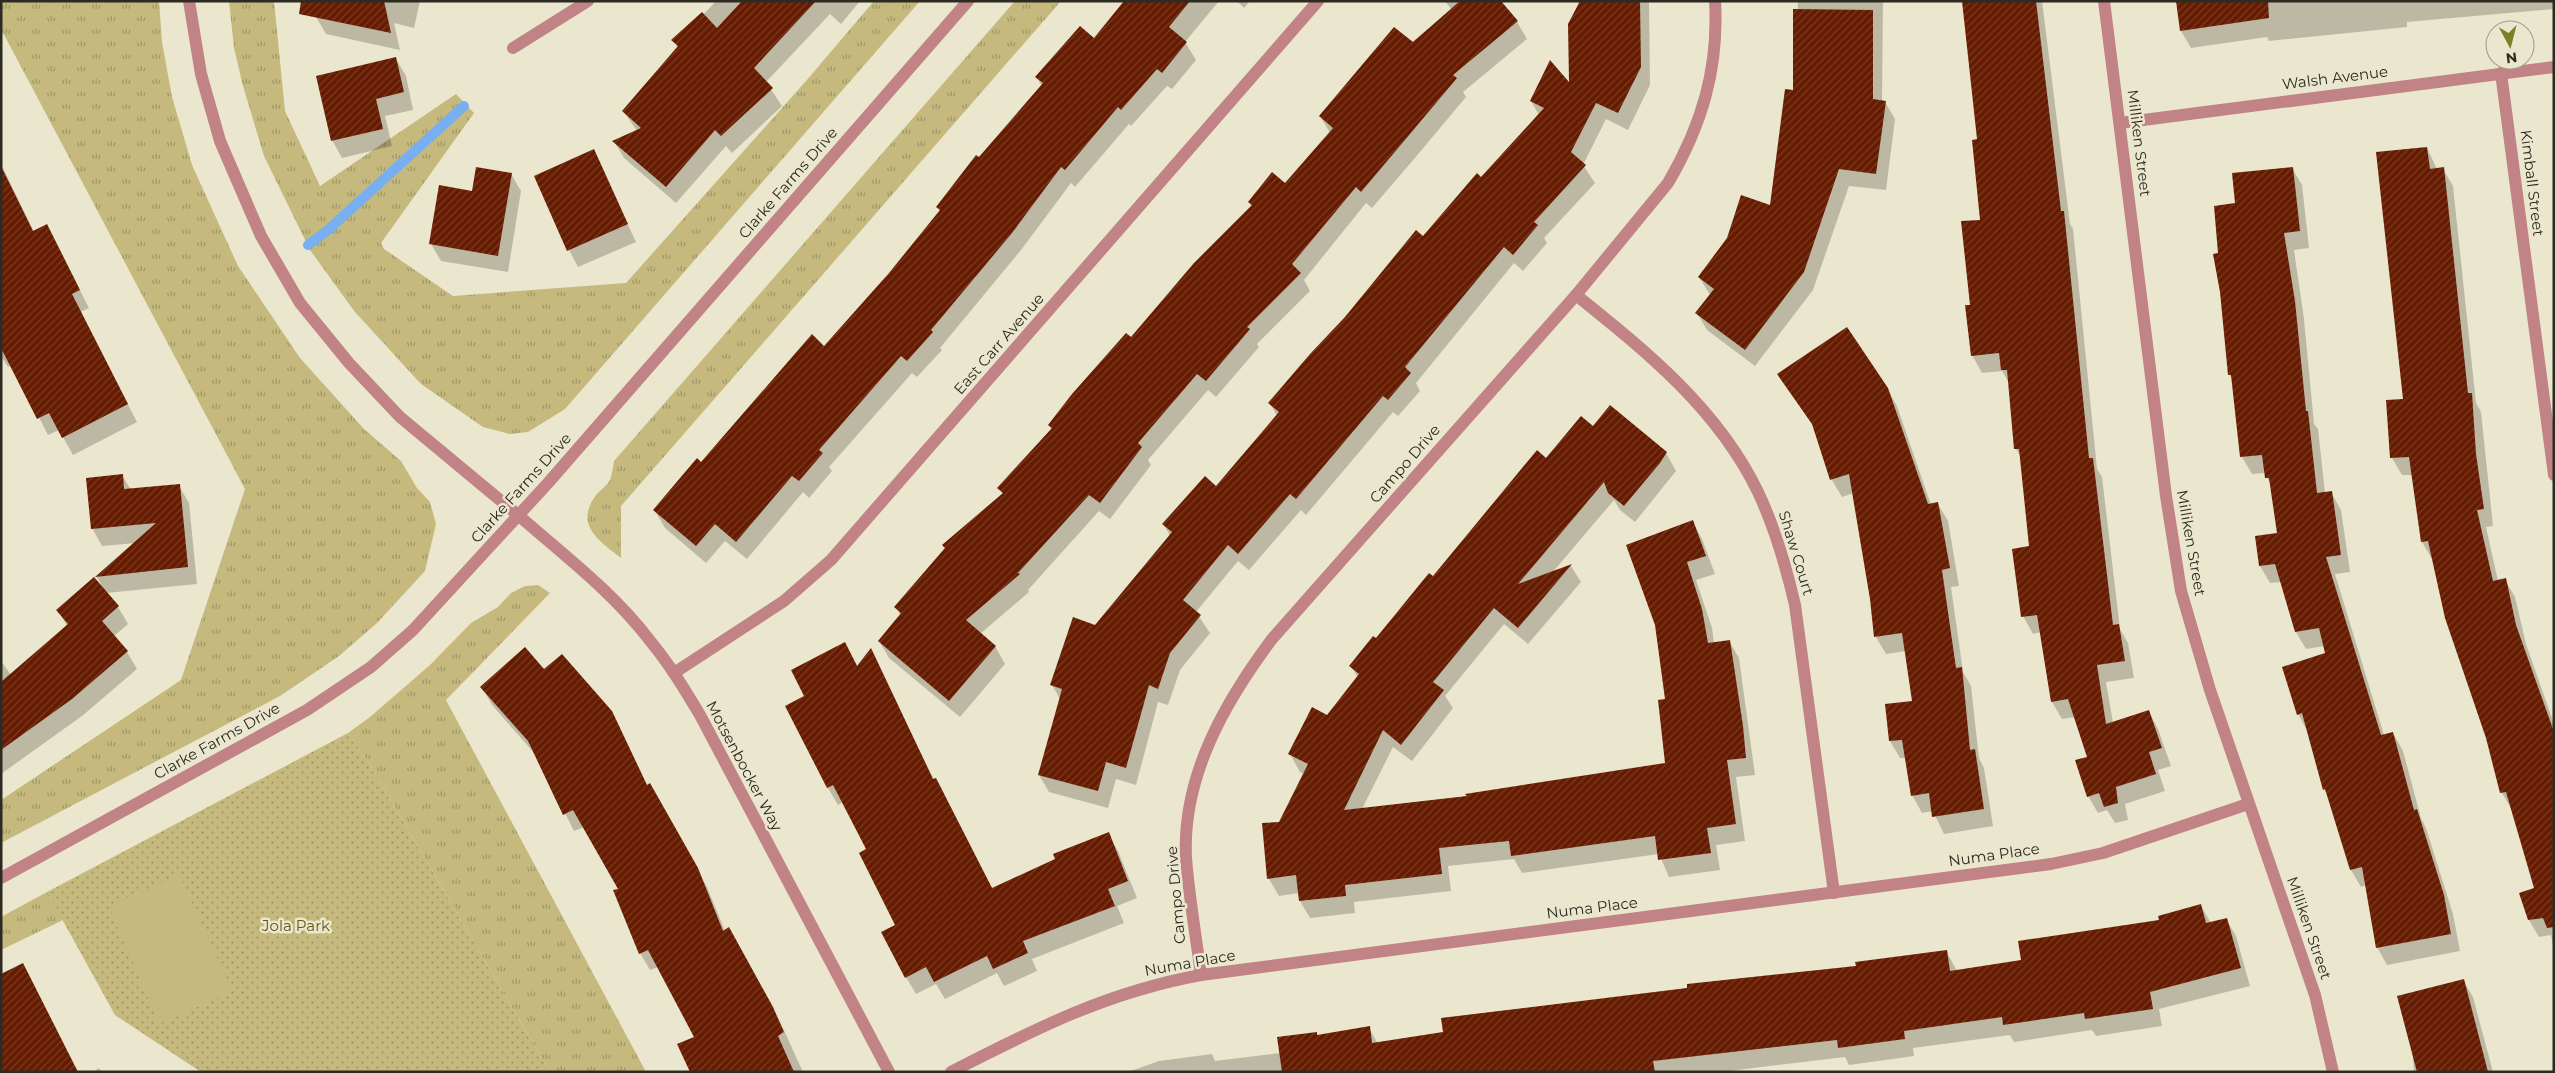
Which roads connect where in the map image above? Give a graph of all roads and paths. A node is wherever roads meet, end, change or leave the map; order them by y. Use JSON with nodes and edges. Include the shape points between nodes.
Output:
{"nodes":[{"id":1,"x":190,"y":1,"type":"edge"},
{"id":2,"x":588,"y":1,"type":"edge"},
{"id":3,"x":968,"y":1,"type":"edge"},
{"id":4,"x":1318,"y":1,"type":"edge"},
{"id":5,"x":1715,"y":1,"type":"edge"},
{"id":6,"x":2104,"y":1,"type":"edge"},
{"id":7,"x":513,"y":48,"type":"dead end"},
{"id":8,"x":2554,"y":67,"type":"edge"},
{"id":9,"x":2501,"y":73,"type":"junction"},
{"id":10,"x":2120,"y":123,"type":"junction"},
{"id":11,"x":1576,"y":295,"type":"junction"},
{"id":12,"x":2554,"y":475,"type":"edge"},
{"id":13,"x":518,"y":515,"type":"junction"},
{"id":14,"x":674,"y":673,"type":"junction"},
{"id":15,"x":2248,"y":804,"type":"junction"},
{"id":16,"x":1,"y":878,"type":"edge"},
{"id":17,"x":1834,"y":893,"type":"junction"},
{"id":18,"x":1201,"y":975,"type":"junction"},
{"id":19,"x":888,"y":1072,"type":"edge"},
{"id":20,"x":950,"y":1072,"type":"edge"},
{"id":21,"x":2333,"y":1072,"type":"edge"}],
"edges":[{"from":1,"to":13,"type":"street","name":"Motsenbocker Way","via":[[201,74],[220,141],[261,236],[300,303],[349,363],[400,417]]},
{"from":2,"to":7,"type":"street"},
{"from":3,"to":13,"type":"street","name":"Clarke Farms Drive"},
{"from":4,"to":14,"type":"street","name":"East Carr Avenue","via":[[844,546],[784,601]]},
{"from":5,"to":11,"type":"street","name":"Campo Drive","via":[[1714,60],[1701,113],[1691,138],[1668,183]]},
{"from":6,"to":10,"type":"street","name":"Milliken Street"},
{"from":8,"to":9,"type":"street","name":"Walsh Avenue"},
{"from":9,"to":10,"type":"street","name":"Walsh Avenue"},
{"from":9,"to":12,"type":"street","name":"Kimball Street"},
{"from":10,"to":15,"type":"street","name":"Milliken Street","via":[[2173,550],[2181,591],[2210,690]]},
{"from":11,"to":17,"type":"street","name":"Shaw Court","via":[[1641,348],[1690,394],[1716,424],[1758,492],[1784,561],[1795,604]]},
{"from":11,"to":18,"type":"street","name":"Campo Drive","via":[[1272,639],[1234,693],[1206,749],[1190,804],[1186,856]]},
{"from":13,"to":14,"type":"street","name":"Motsenbocker Way","via":[[612,598],[651,641]]},
{"from":13,"to":16,"type":"street","name":"Clarke Farms Drive","via":[[413,630],[351,682],[276,729]]},
{"from":14,"to":19,"type":"street","name":"Motsenbocker Way","via":[[700,716]]},
{"from":15,"to":17,"type":"street","name":"Numa Place","via":[[2103,853],[2051,864]]},
{"from":15,"to":21,"type":"street","name":"Milliken Street","via":[[2314,995]]},
{"from":17,"to":18,"type":"street","name":"Numa Place"},
{"from":18,"to":20,"type":"street","name":"Numa Place","via":[[1162,982],[1091,1004]]}]}
